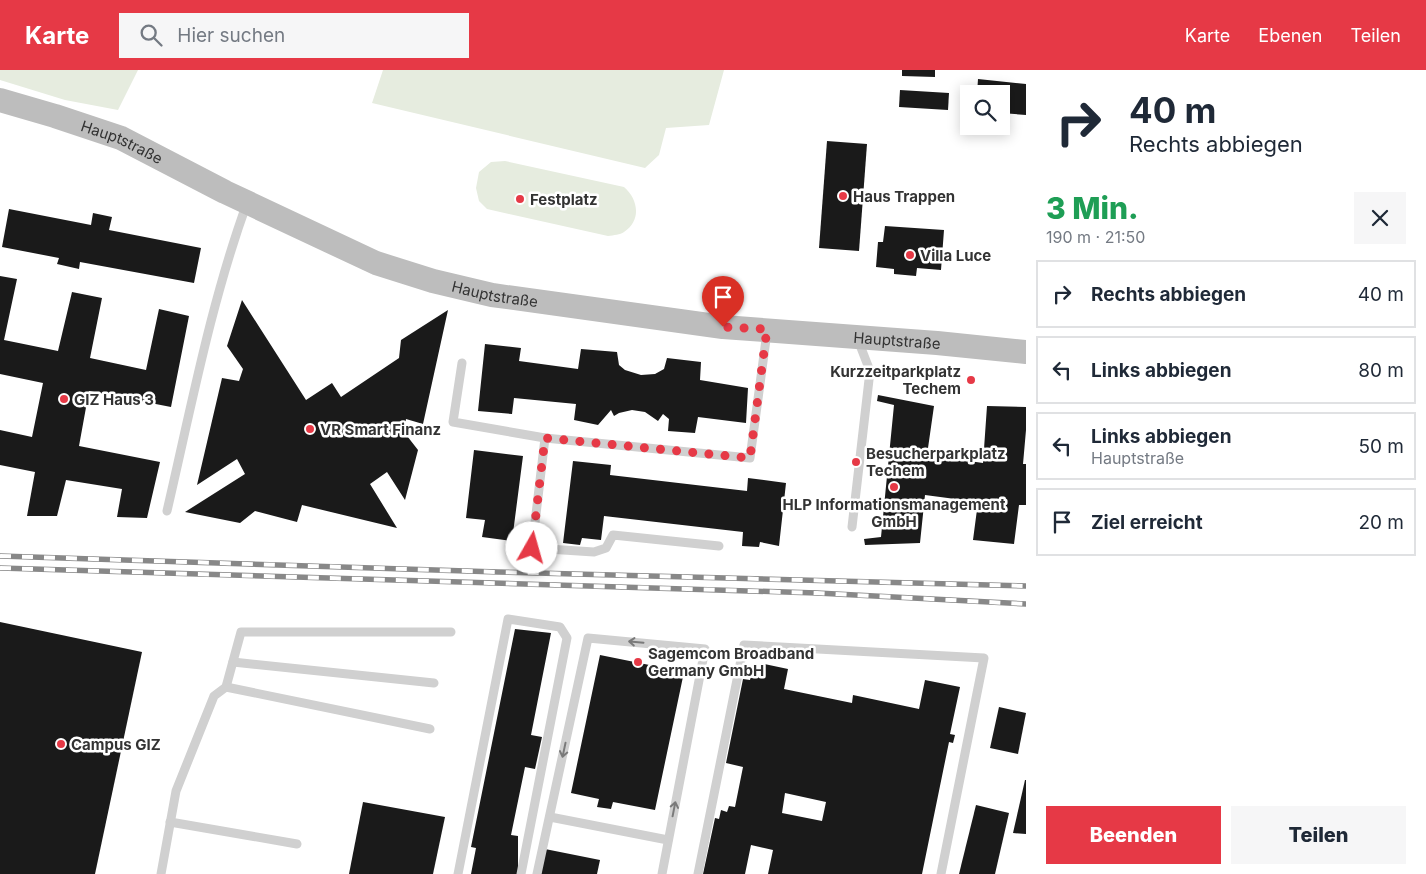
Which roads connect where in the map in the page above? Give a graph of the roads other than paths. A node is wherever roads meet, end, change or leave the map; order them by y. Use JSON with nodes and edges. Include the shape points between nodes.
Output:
{"nodes":[{"id":1,"x":0,"y":100,"type":"edge"},
{"id":2,"x":247,"y":202,"type":"junction"},
{"id":3,"x":767,"y":329,"type":"junction"},
{"id":4,"x":857,"y":337,"type":"junction"},
{"id":5,"x":1026,"y":352,"type":"edge"},
{"id":6,"x":462,"y":363,"type":"dead end"},
{"id":7,"x":545,"y":438,"type":"junction"},
{"id":8,"x":167,"y":511,"type":"dead end"},
{"id":9,"x":852,"y":527,"type":"dead end"},
{"id":10,"x":719,"y":546,"type":"dead end"},
{"id":11,"x":451,"y":632,"type":"dead end"},
{"id":12,"x":233,"y":662,"type":"junction"},
{"id":13,"x":434,"y":683,"type":"dead end"},
{"id":14,"x":226,"y":687,"type":"junction"},
{"id":15,"x":430,"y":730,"type":"dead end"},
{"id":16,"x":550,"y":817,"type":"junction"},
{"id":17,"x":170,"y":822,"type":"junction"},
{"id":18,"x":668,"y":840,"type":"junction"},
{"id":19,"x":297,"y":844,"type":"dead end"},
{"id":20,"x":161,"y":874,"type":"edge"},
{"id":21,"x":458,"y":874,"type":"edge"},
{"id":22,"x":521,"y":874,"type":"edge"},
{"id":23,"x":537,"y":874,"type":"edge"},
{"id":24,"x":662,"y":874,"type":"edge"},
{"id":25,"x":698,"y":874,"type":"edge"},
{"id":26,"x":941,"y":874,"type":"edge"}],
"edges":[{"from":1,"to":2,"type":"street","name":"Hauptstraße","via":[[122,138]]},
{"from":2,"to":3,"type":"street","name":"Hauptstraße","via":[[376,263],[433,281],[492,295],[697,324]]},
{"from":2,"to":8,"type":"lane","via":[[208,339]]},
{"from":3,"to":4,"type":"street","name":"Hauptstraße"},
{"from":3,"to":7,"type":"lane","via":[[750,458]]},
{"from":4,"to":5,"type":"street","name":"Hauptstraße"},
{"from":4,"to":9,"type":"lane","via":[[870,371]]},
{"from":6,"to":7,"type":"lane","via":[[452,422]]},
{"from":7,"to":10,"type":"lane","via":[[532,548],[594,552],[606,548],[613,535]]},
{"from":11,"to":12,"type":"lane","via":[[241,632]]},
{"from":12,"to":13,"type":"lane"},
{"from":12,"to":14,"type":"lane"},
{"from":14,"to":15,"type":"lane"},
{"from":14,"to":17,"type":"lane","via":[[214,696],[176,791]]},
{"from":16,"to":18,"type":"lane"},
{"from":18,"to":16,"type":"lane","one_way":true,"via":[[705,649],[588,638]]},
{"from":16,"to":23,"type":"lane"},
{"from":17,"to":19,"type":"lane"},
{"from":17,"to":20,"type":"lane"},
{"from":18,"to":24,"type":"lane"},
{"from":21,"to":22,"type":"lane","via":[[508,618],[560,627],[567,638]]},
{"from":25,"to":26,"type":"lane","via":[[744,645],[984,658]]}]}
